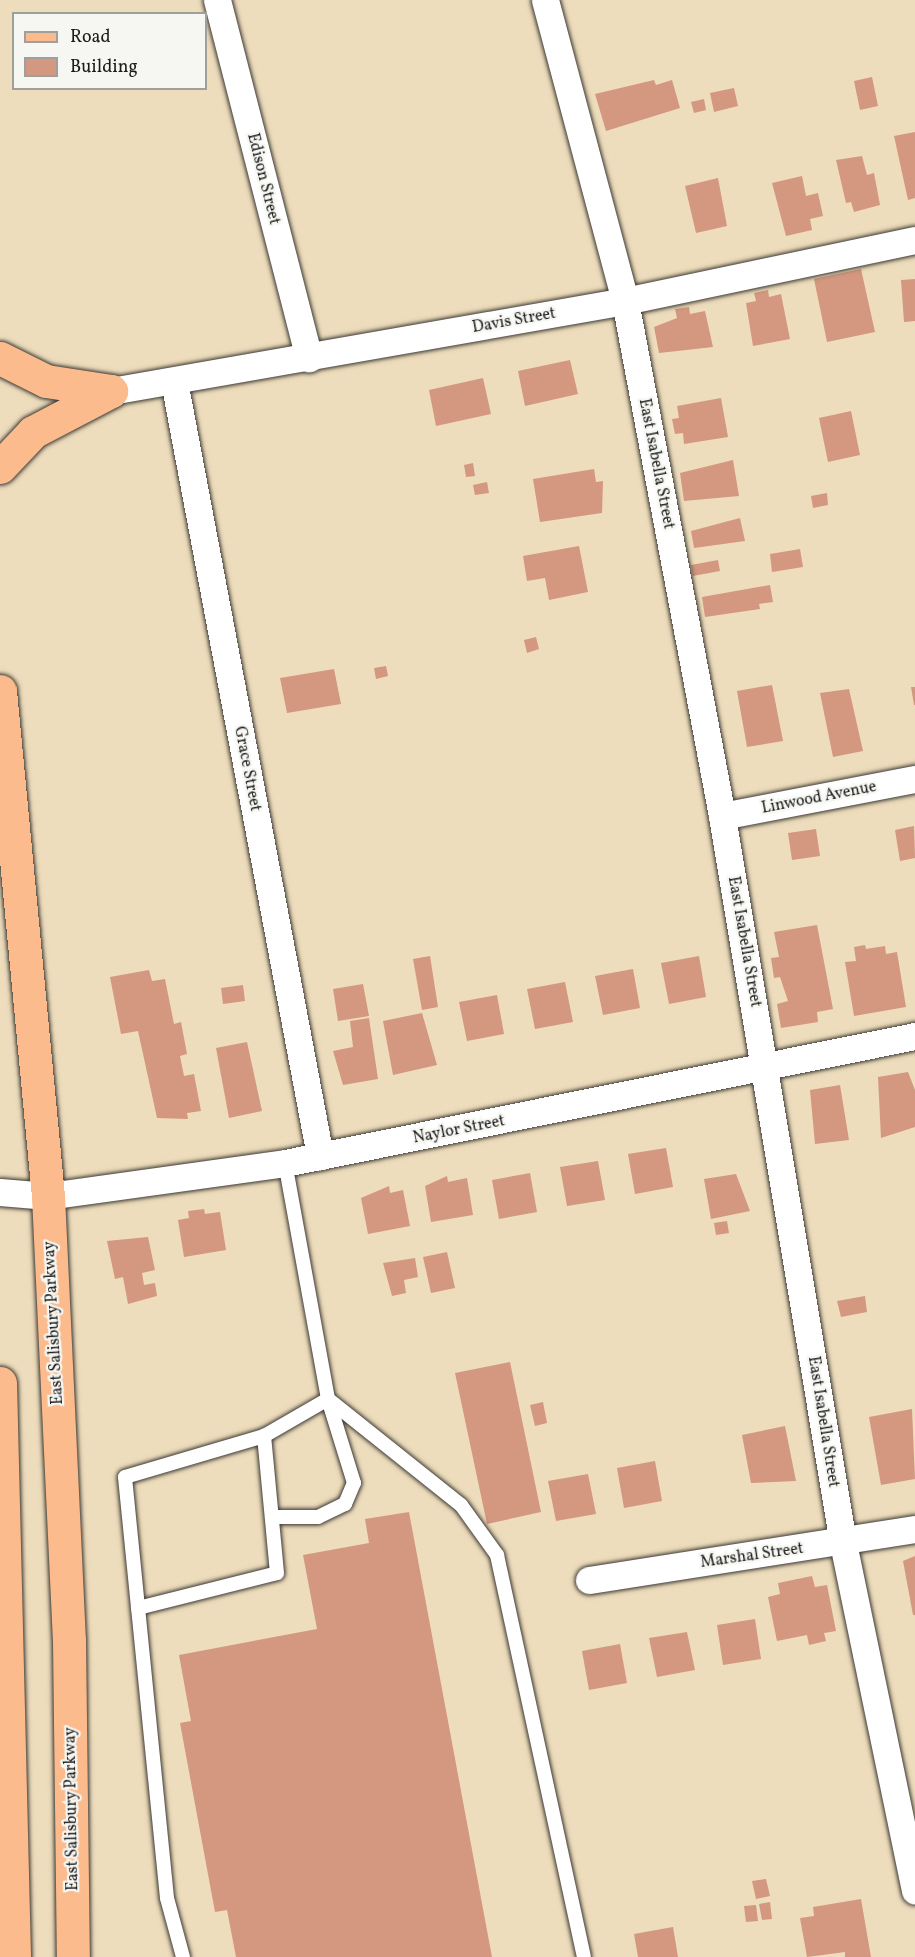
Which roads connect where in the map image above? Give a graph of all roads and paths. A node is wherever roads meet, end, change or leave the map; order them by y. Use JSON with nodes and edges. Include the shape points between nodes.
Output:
{"nodes":[{"id":1,"x":217,"y":0,"type":"edge"},
{"id":2,"x":545,"y":0,"type":"edge"},
{"id":3,"x":915,"y":240,"type":"edge"},
{"id":4,"x":626,"y":301,"type":"junction"},
{"id":5,"x":0,"y":358,"type":"edge"},
{"id":6,"x":309,"y":358,"type":"junction"},
{"id":7,"x":174,"y":381,"type":"junction"},
{"id":8,"x":111,"y":391,"type":"junction"},
{"id":9,"x":0,"y":466,"type":"edge"},
{"id":10,"x":0,"y":691,"type":"edge"},
{"id":11,"x":915,"y":779,"type":"edge"},
{"id":12,"x":722,"y":816,"type":"junction"},
{"id":13,"x":915,"y":1036,"type":"edge"},
{"id":14,"x":765,"y":1066,"type":"junction"},
{"id":15,"x":320,"y":1156,"type":"junction"},
{"id":16,"x":285,"y":1163,"type":"junction"},
{"id":17,"x":0,"y":1192,"type":"edge"},
{"id":18,"x":48,"y":1196,"type":"junction"},
{"id":19,"x":0,"y":1383,"type":"edge"},
{"id":20,"x":327,"y":1399,"type":"junction"},
{"id":21,"x":264,"y":1436,"type":"junction"},
{"id":22,"x":273,"y":1517,"type":"junction"},
{"id":23,"x":915,"y":1529,"type":"edge"},
{"id":24,"x":843,"y":1543,"type":"junction"},
{"id":25,"x":589,"y":1580,"type":"dead end"},
{"id":26,"x":138,"y":1608,"type":"junction"},
{"id":27,"x":915,"y":1891,"type":"edge"},
{"id":28,"x":14,"y":1957,"type":"edge"},
{"id":29,"x":73,"y":1957,"type":"edge"},
{"id":30,"x":183,"y":1957,"type":"edge"},
{"id":31,"x":584,"y":1957,"type":"edge"}],
"edges":[{"from":1,"to":6,"type":"street","name":"Edison Street"},
{"from":2,"to":4,"type":"street","name":"East Isabella Street"},
{"from":3,"to":4,"type":"street","name":"Davis Street"},
{"from":4,"to":6,"type":"street","name":"Davis Street"},
{"from":4,"to":12,"type":"street","name":"East Isabella Street"},
{"from":5,"to":8,"type":"main road","via":[[46,381]]},
{"from":6,"to":7,"type":"street","name":"Davis Street"},
{"from":7,"to":8,"type":"street","name":"Davis Street"},
{"from":7,"to":15,"type":"street","name":"Grace Street"},
{"from":8,"to":9,"type":"main road","via":[[33,432]]},
{"from":10,"to":18,"type":"main road","name":"East Salisbury Parkway"},
{"from":11,"to":12,"type":"street","name":"Linwood Avenue"},
{"from":12,"to":14,"type":"street","name":"East Isabella Street"},
{"from":13,"to":14,"type":"street","name":"Naylor Street"},
{"from":14,"to":15,"type":"street","name":"Naylor Street"},
{"from":14,"to":24,"type":"street","name":"East Isabella Street"},
{"from":15,"to":16,"type":"street","name":"Naylor Street"},
{"from":16,"to":18,"type":"street","name":"Naylor Street"},
{"from":16,"to":20,"type":"lane"},
{"from":17,"to":18,"type":"street","name":"Naylor Street"},
{"from":18,"to":29,"type":"main road","name":"East Salisbury Parkway","via":[[69,1640]]},
{"from":19,"to":28,"type":"main road"},
{"from":20,"to":21,"type":"lane"},
{"from":20,"to":22,"type":"lane","via":[[354,1483],[345,1504],[318,1517]]},
{"from":20,"to":31,"type":"lane","via":[[461,1505],[497,1555]]},
{"from":21,"to":22,"type":"lane"},
{"from":21,"to":26,"type":"lane","via":[[125,1477]]},
{"from":22,"to":26,"type":"lane","via":[[276,1573]]},
{"from":23,"to":24,"type":"street","name":"Marshal Street"},
{"from":24,"to":25,"type":"street","name":"Marshal Street"},
{"from":24,"to":27,"type":"street","name":"East Isabella Street"},
{"from":26,"to":30,"type":"lane","via":[[146,1641],[167,1898]]}]}
